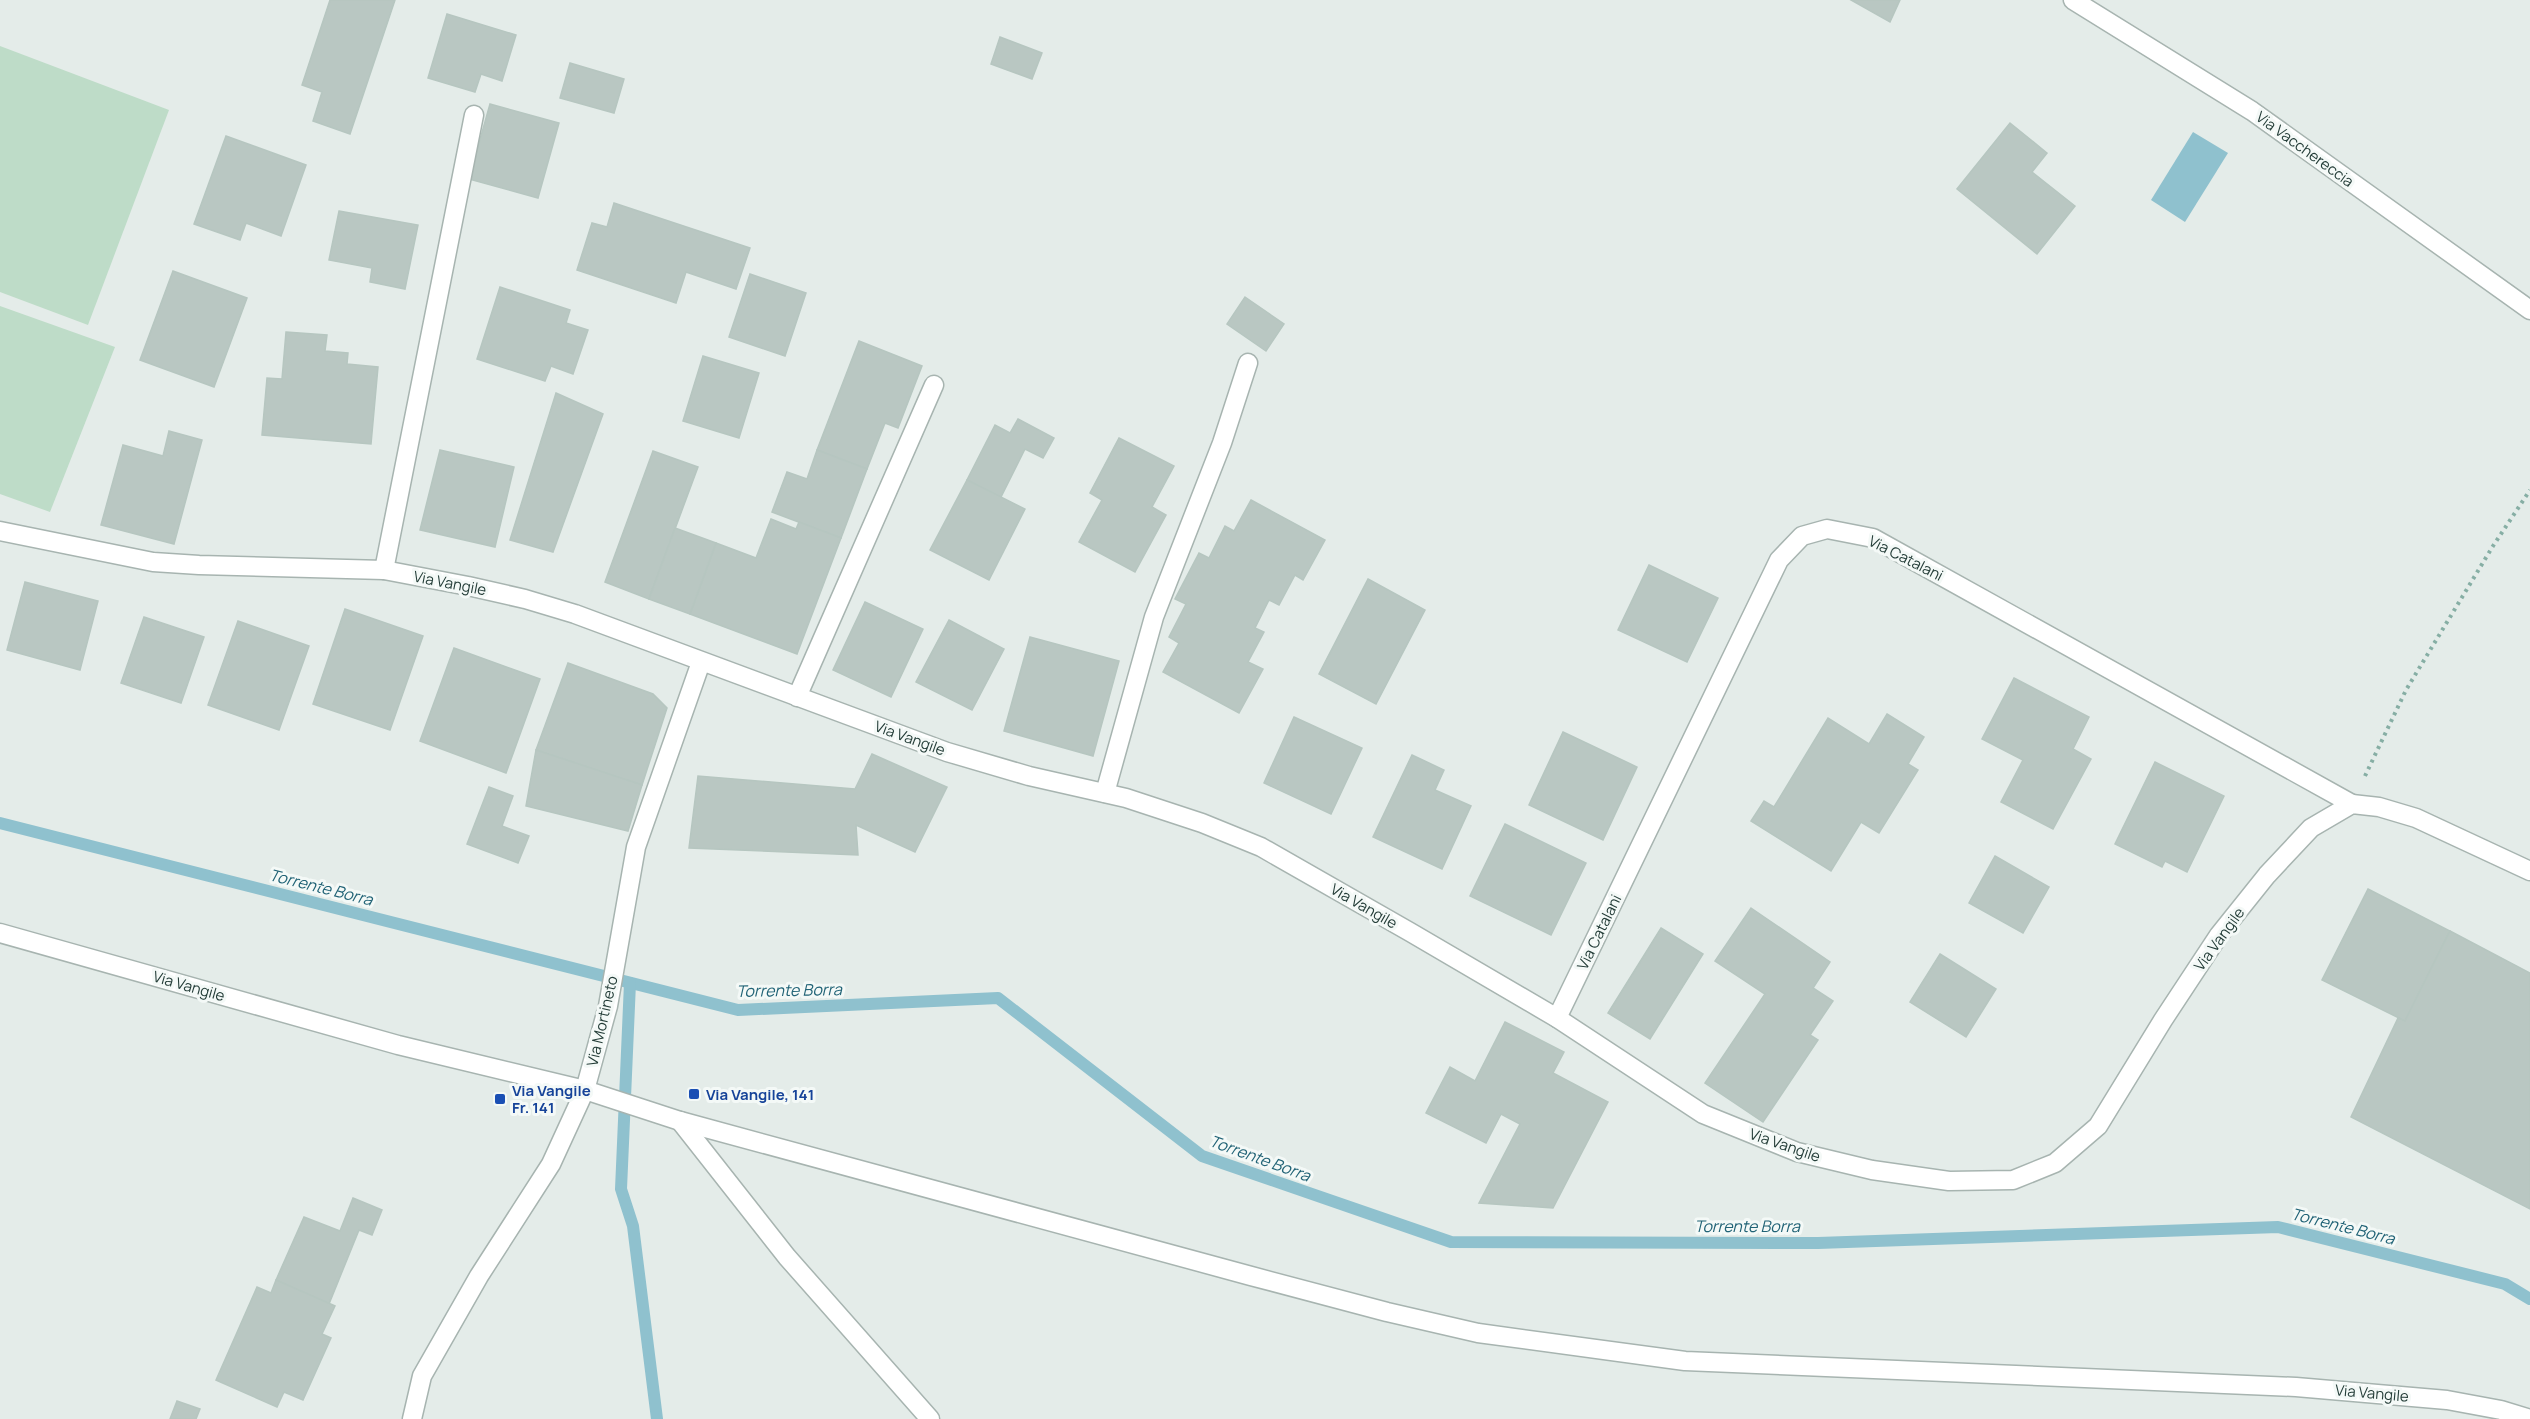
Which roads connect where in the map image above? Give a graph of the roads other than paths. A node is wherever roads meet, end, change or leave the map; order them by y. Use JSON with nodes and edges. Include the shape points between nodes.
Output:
{"nodes":[{"id":1,"x":2073,"y":0,"type":"edge"},
{"id":2,"x":474,"y":115,"type":"dead end"},
{"id":3,"x":2530,"y":310,"type":"edge"},
{"id":4,"x":1248,"y":363,"type":"dead end"},
{"id":5,"x":934,"y":385,"type":"dead end"},
{"id":6,"x":0,"y":531,"type":"edge"},
{"id":7,"x":384,"y":570,"type":"junction"},
{"id":8,"x":700,"y":662,"type":"junction"},
{"id":9,"x":797,"y":698,"type":"junction"},
{"id":10,"x":1105,"y":793,"type":"junction"},
{"id":11,"x":2352,"y":804,"type":"junction"},
{"id":12,"x":2530,"y":871,"type":"edge"},
{"id":13,"x":0,"y":933,"type":"edge"},
{"id":14,"x":1557,"y":1018,"type":"junction"},
{"id":15,"x":585,"y":1090,"type":"junction"},
{"id":16,"x":680,"y":1120,"type":"junction"},
{"id":17,"x":412,"y":1419,"type":"edge"},
{"id":18,"x":930,"y":1419,"type":"edge"},
{"id":19,"x":2530,"y":1419,"type":"edge"}],
"edges":[{"from":1,"to":3,"type":"street","name":"Via Vacchereccia","via":[[2252,111]]},
{"from":2,"to":7,"type":"street"},
{"from":4,"to":10,"type":"street","via":[[1222,443],[1154,617]]},
{"from":5,"to":9,"type":"street"},
{"from":6,"to":7,"type":"street","name":"Via Vangile","via":[[153,562]]},
{"from":7,"to":8,"type":"street","name":"Via Vangile","via":[[525,599]]},
{"from":8,"to":9,"type":"street","name":"Via Vangile"},
{"from":8,"to":15,"type":"street","name":"Via Mortineto","via":[[636,847],[608,1006]]},
{"from":9,"to":10,"type":"street","name":"Via Vangile","via":[[947,752]]},
{"from":10,"to":14,"type":"street","name":"Via Vangile","via":[[1175,813],[1261,847]]},
{"from":11,"to":12,"type":"street","via":[[2416,818]]},
{"from":11,"to":14,"type":"street","name":"Via Vangile","via":[[2311,828],[2219,935],[2098,1126],[2055,1163],[2013,1180],[1949,1181],[1872,1170],[1797,1152],[1703,1114]]},
{"from":11,"to":14,"type":"street","name":"Via Catalani","via":[[1873,538],[1827,529],[1802,536],[1779,560]]},
{"from":13,"to":15,"type":"street","name":"Via Vangile","via":[[398,1045]]},
{"from":15,"to":16,"type":"street","name":"Via Vangile"},
{"from":15,"to":17,"type":"street","name":"Via Mortineto","via":[[551,1164],[479,1276],[422,1376]]},
{"from":16,"to":18,"type":"street","via":[[787,1257]]},
{"from":16,"to":19,"type":"street","name":"Via Vangile","via":[[1387,1312],[1490,1335],[1685,1361],[2296,1386],[2447,1400]]}]}
